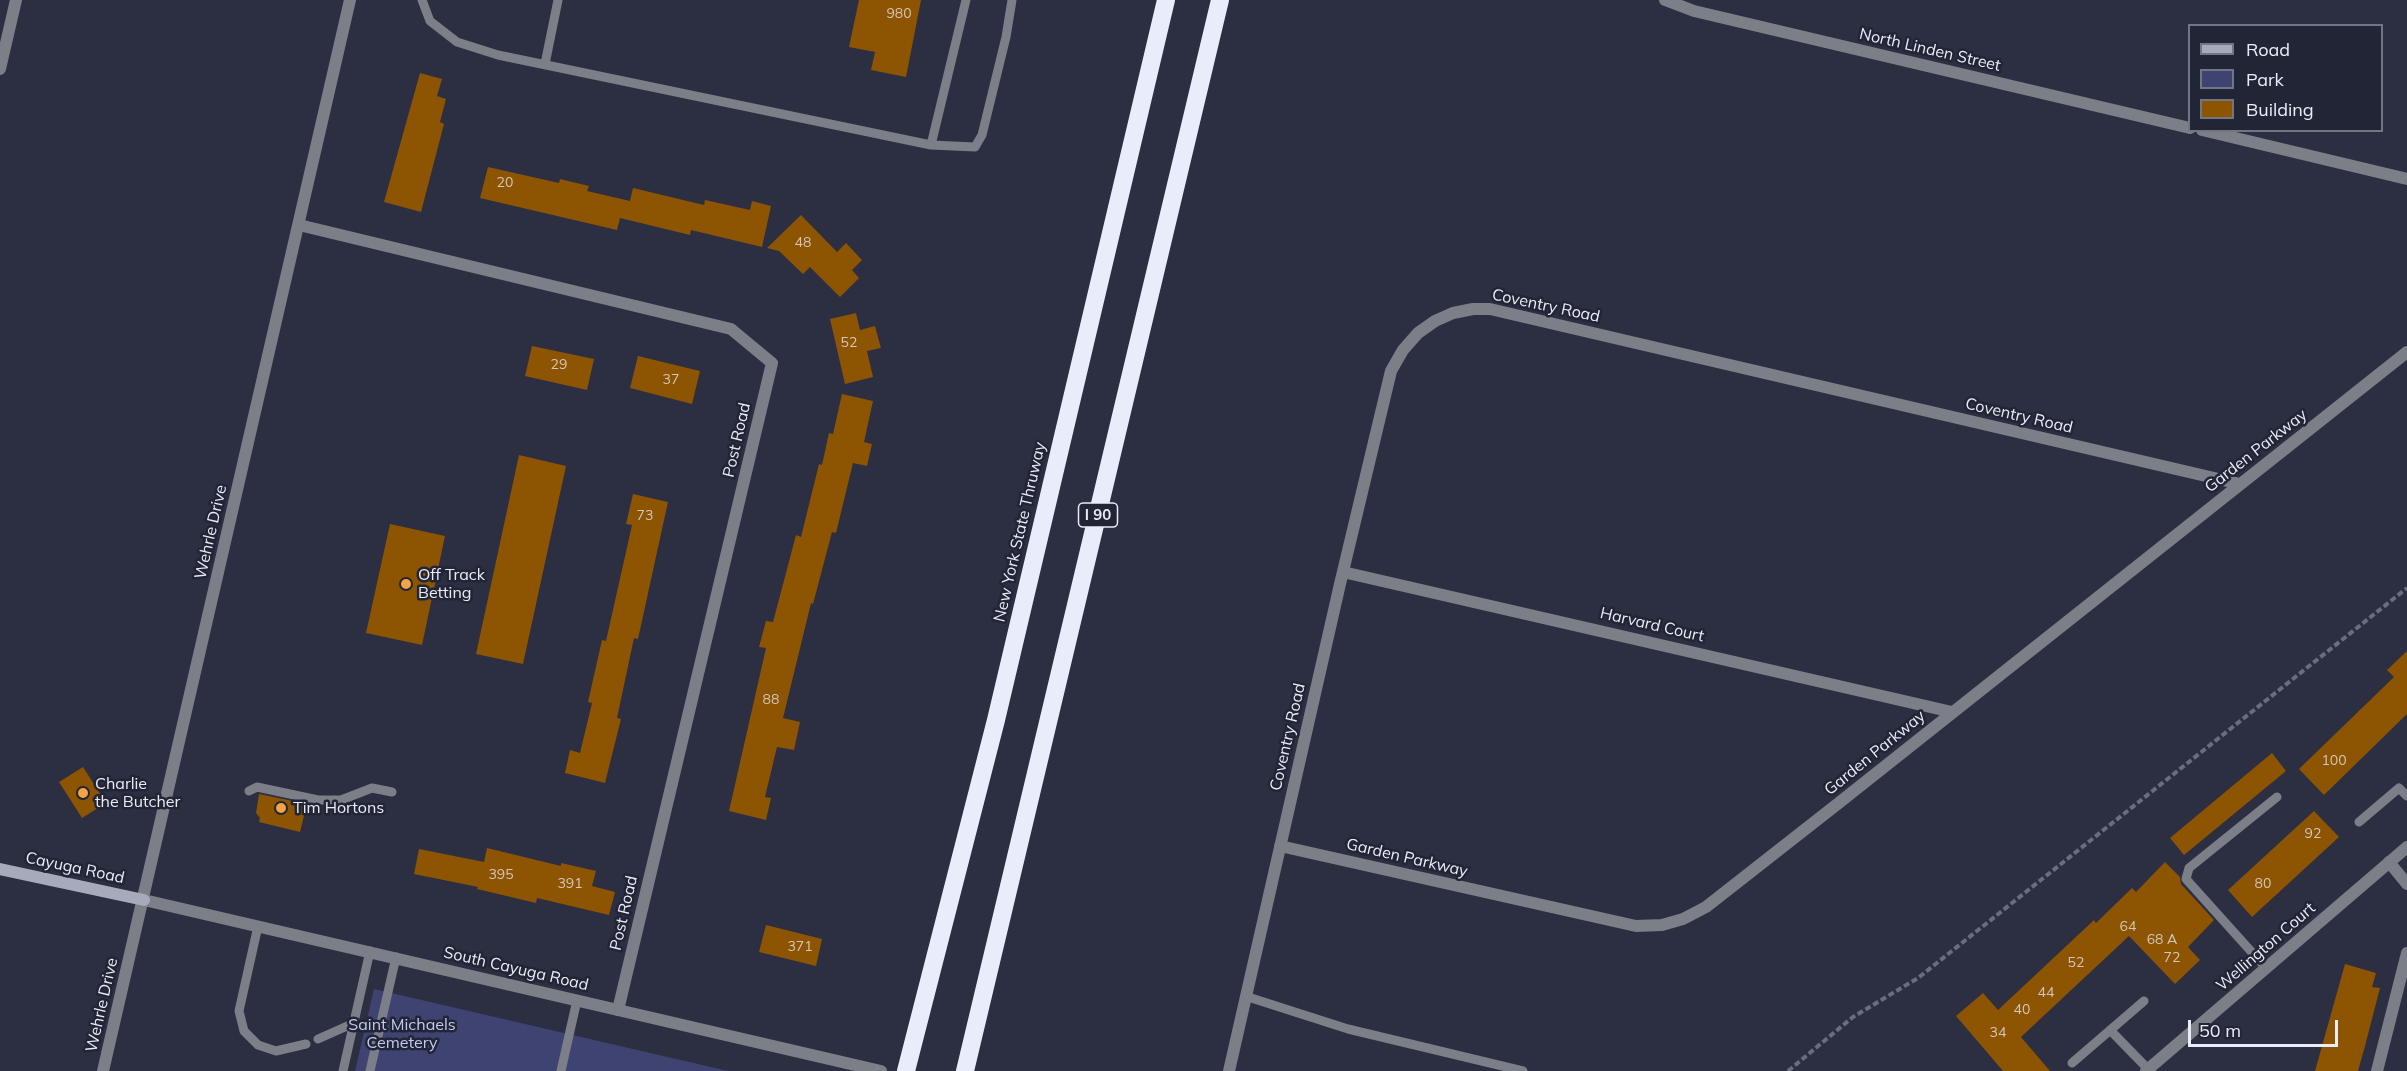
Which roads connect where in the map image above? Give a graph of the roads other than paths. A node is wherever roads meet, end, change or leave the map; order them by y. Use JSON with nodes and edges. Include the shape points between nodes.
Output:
{"nodes":[{"id":1,"x":16,"y":0,"type":"edge"},
{"id":2,"x":350,"y":0,"type":"edge"},
{"id":3,"x":422,"y":0,"type":"edge"},
{"id":4,"x":558,"y":0,"type":"edge"},
{"id":5,"x":966,"y":0,"type":"edge"},
{"id":6,"x":1012,"y":0,"type":"edge"},
{"id":7,"x":1166,"y":0,"type":"edge"},
{"id":8,"x":1220,"y":0,"type":"edge"},
{"id":9,"x":1665,"y":0,"type":"edge"},
{"id":10,"x":545,"y":64,"type":"junction"},
{"id":11,"x":0,"y":69,"type":"edge"},
{"id":12,"x":2188,"y":128,"type":"edge"},
{"id":13,"x":2210,"y":132,"type":"edge"},
{"id":14,"x":931,"y":145,"type":"junction"},
{"id":15,"x":2407,"y":179,"type":"edge"},
{"id":16,"x":299,"y":225,"type":"junction"},
{"id":17,"x":2407,"y":352,"type":"edge"},
{"id":18,"x":2240,"y":484,"type":"junction"},
{"id":19,"x":1343,"y":572,"type":"junction"},
{"id":20,"x":1952,"y":712,"type":"junction"},
{"id":21,"x":249,"y":791,"type":"dead end"},
{"id":22,"x":392,"y":792,"type":"dead end"},
{"id":23,"x":2407,"y":796,"type":"edge"},
{"id":24,"x":2277,"y":797,"type":"dead end"},
{"id":25,"x":2359,"y":822,"type":"dead end"},
{"id":26,"x":1280,"y":846,"type":"junction"},
{"id":27,"x":2407,"y":847,"type":"edge"},
{"id":28,"x":2389,"y":862,"type":"junction"},
{"id":29,"x":0,"y":869,"type":"edge"},
{"id":30,"x":2407,"y":884,"type":"edge"},
{"id":31,"x":144,"y":900,"type":"junction"},
{"id":32,"x":258,"y":926,"type":"junction"},
{"id":33,"x":370,"y":951,"type":"junction"},
{"id":34,"x":2407,"y":952,"type":"edge"},
{"id":35,"x":396,"y":957,"type":"junction"},
{"id":36,"x":2266,"y":968,"type":"junction"},
{"id":37,"x":1245,"y":996,"type":"junction"},
{"id":38,"x":577,"y":1000,"type":"junction"},
{"id":39,"x":2144,"y":1001,"type":"dead end"},
{"id":40,"x":618,"y":1010,"type":"junction"},
{"id":41,"x":354,"y":1023,"type":"junction"},
{"id":42,"x":2110,"y":1030,"type":"junction"},
{"id":43,"x":318,"y":1039,"type":"dead end"},
{"id":44,"x":306,"y":1044,"type":"dead end"},
{"id":45,"x":2072,"y":1063,"type":"dead end"},
{"id":46,"x":2147,"y":1070,"type":"edge"},
{"id":47,"x":103,"y":1071,"type":"edge"},
{"id":48,"x":343,"y":1071,"type":"edge"},
{"id":49,"x":370,"y":1071,"type":"edge"},
{"id":50,"x":561,"y":1071,"type":"edge"},
{"id":51,"x":881,"y":1071,"type":"edge"},
{"id":52,"x":906,"y":1071,"type":"edge"},
{"id":53,"x":965,"y":1071,"type":"edge"},
{"id":54,"x":1229,"y":1071,"type":"edge"},
{"id":55,"x":1523,"y":1071,"type":"edge"},
{"id":56,"x":2377,"y":1071,"type":"edge"}],
"edges":[{"from":1,"to":11,"type":"street"},
{"from":2,"to":16,"type":"street","name":"Wehrle Drive"},
{"from":3,"to":10,"type":"lane","via":[[430,21],[457,42]]},
{"from":4,"to":10,"type":"lane"},
{"from":5,"to":14,"type":"lane"},
{"from":6,"to":14,"type":"lane","via":[[982,135],[975,147]]},
{"from":7,"to":52,"type":"highway","name":"New York State Thruway","via":[[999,709]]},
{"from":8,"to":53,"type":"highway","number":"I 90"},
{"from":9,"to":12,"type":"street","name":"North Linden Street","via":[[1694,11]]},
{"from":10,"to":14,"type":"lane"},
{"from":13,"to":15,"type":"street"},
{"from":16,"to":31,"type":"street","name":"Wehrle Drive"},
{"from":16,"to":40,"type":"street","name":"Post Road","via":[[731,329],[772,363]]},
{"from":17,"to":18,"type":"street","name":"Garden Parkway"},
{"from":18,"to":19,"type":"street","name":"Coventry Road","via":[[1490,309],[1473,309],[1453,313],[1418,333],[1392,371]]},
{"from":18,"to":20,"type":"street","name":"Garden Parkway"},
{"from":19,"to":20,"type":"street","name":"Harvard Court"},
{"from":19,"to":26,"type":"street","name":"Coventry Road"},
{"from":20,"to":26,"type":"street","name":"Garden Parkway","via":[[1706,907],[1662,925],[1614,922]]},
{"from":21,"to":22,"type":"lane","via":[[257,787],[318,800],[342,800],[372,788]]},
{"from":23,"to":25,"type":"lane","via":[[2399,788]]},
{"from":24,"to":36,"type":"lane","via":[[2189,868],[2186,879]]},
{"from":26,"to":37,"type":"street","name":"Coventry Road"},
{"from":27,"to":28,"type":"street","name":"Wellington Court"},
{"from":28,"to":30,"type":"street"},
{"from":28,"to":36,"type":"street","name":"Wellington Court"},
{"from":29,"to":31,"type":"main road","name":"Cayuga Road"},
{"from":31,"to":32,"type":"street","name":"South Cayuga Road"},
{"from":31,"to":47,"type":"street","name":"Wehrle Drive"},
{"from":32,"to":33,"type":"street","name":"South Cayuga Road"},
{"from":32,"to":44,"type":"lane","via":[[239,1011],[244,1031],[258,1045],[276,1051]]},
{"from":33,"to":35,"type":"street","name":"South Cayuga Road"},
{"from":33,"to":41,"type":"lane"},
{"from":34,"to":56,"type":"street"},
{"from":35,"to":38,"type":"street","name":"South Cayuga Road"},
{"from":35,"to":49,"type":"lane"},
{"from":36,"to":46,"type":"street","name":"Wellington Court"},
{"from":37,"to":54,"type":"street","name":"Coventry Road"},
{"from":37,"to":55,"type":"lane","via":[[1348,1029]]},
{"from":38,"to":40,"type":"street","name":"South Cayuga Road"},
{"from":38,"to":50,"type":"lane"},
{"from":39,"to":42,"type":"lane"},
{"from":40,"to":51,"type":"street","name":"South Cayuga Road"},
{"from":41,"to":43,"type":"lane"},
{"from":41,"to":48,"type":"lane"},
{"from":42,"to":45,"type":"lane"},
{"from":42,"to":46,"type":"lane"}]}
